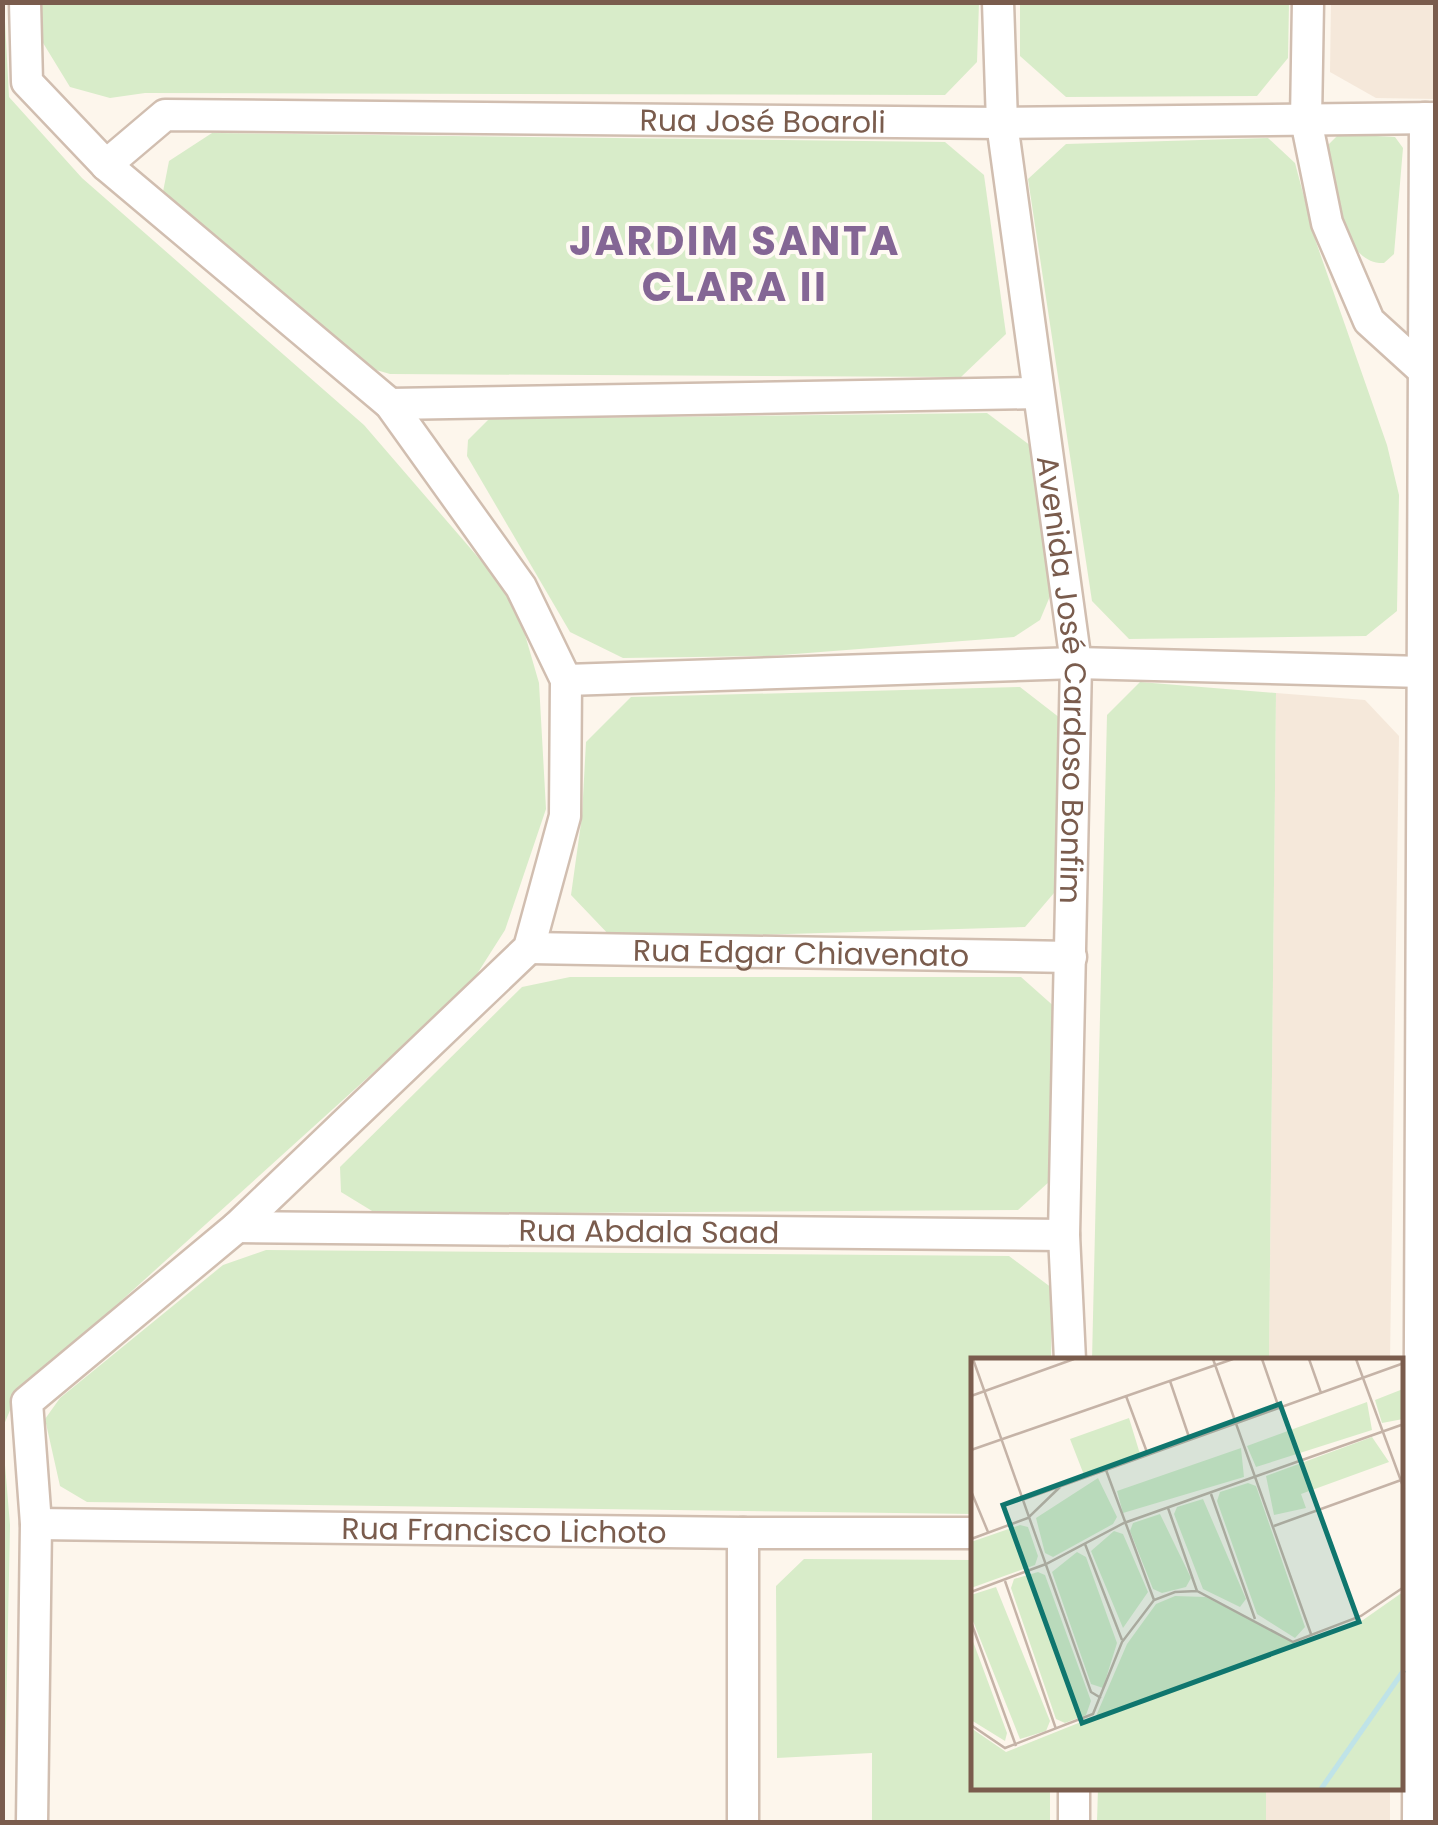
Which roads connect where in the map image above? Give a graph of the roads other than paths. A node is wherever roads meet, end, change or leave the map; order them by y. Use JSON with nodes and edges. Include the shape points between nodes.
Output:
{"nodes":[{"id":1,"x":25,"y":2,"type":"edge"},
{"id":2,"x":998,"y":2,"type":"edge"},
{"id":3,"x":1308,"y":2,"type":"edge"},
{"id":4,"x":1430,"y":118,"type":"edge"},
{"id":5,"x":1306,"y":120,"type":"junction"},
{"id":6,"x":1002,"y":124,"type":"junction"},
{"id":7,"x":106,"y":164,"type":"junction"},
{"id":8,"x":1424,"y":371,"type":"junction"},
{"id":9,"x":1038,"y":393,"type":"junction"},
{"id":10,"x":390,"y":404,"type":"junction"},
{"id":11,"x":1076,"y":663,"type":"junction"},
{"id":12,"x":1423,"y":672,"type":"junction"},
{"id":13,"x":566,"y":680,"type":"junction"},
{"id":14,"x":529,"y":948,"type":"junction"},
{"id":15,"x":1429,"y":952,"type":"edge"},
{"id":16,"x":1071,"y":957,"type":"junction"},
{"id":17,"x":237,"y":1227,"type":"junction"},
{"id":18,"x":1428,"y":1227,"type":"edge"},
{"id":19,"x":1064,"y":1235,"type":"junction"},
{"id":20,"x":1070,"y":1358,"type":"edge"},
{"id":21,"x":36,"y":1524,"type":"junction"},
{"id":22,"x":1418,"y":1529,"type":"edge"},
{"id":23,"x":743,"y":1533,"type":"junction"},
{"id":24,"x":971,"y":1533,"type":"edge"},
{"id":25,"x":1074,"y":1790,"type":"edge"},
{"id":26,"x":1424,"y":1814,"type":"edge"},
{"id":27,"x":32,"y":1822,"type":"edge"},
{"id":28,"x":743,"y":1822,"type":"edge"},
{"id":29,"x":1074,"y":1822,"type":"edge"}],
"edges":[{"from":1,"to":7,"type":"street","via":[[27,82]]},
{"from":2,"to":6,"type":"street","name":"Avenida José Cardoso Bonfim"},
{"from":3,"to":5,"type":"street"},
{"from":4,"to":5,"type":"street","name":"Rua José Boaroli"},
{"from":4,"to":8,"type":"street"},
{"from":5,"to":6,"type":"street","name":"Rua José Boaroli"},
{"from":5,"to":8,"type":"street","via":[[1327,223],[1369,321]]},
{"from":6,"to":7,"type":"street","name":"Rua José Boaroli","via":[[165,115]]},
{"from":6,"to":9,"type":"street","name":"Avenida José Cardoso Bonfim"},
{"from":7,"to":10,"type":"street"},
{"from":8,"to":12,"type":"street"},
{"from":9,"to":10,"type":"street"},
{"from":9,"to":11,"type":"street","name":"Avenida José Cardoso Bonfim"},
{"from":10,"to":13,"type":"street","via":[[521,587]]},
{"from":11,"to":12,"type":"street"},
{"from":11,"to":13,"type":"street"},
{"from":11,"to":16,"type":"street","name":"Avenida José Cardoso Bonfim"},
{"from":12,"to":15,"type":"street"},
{"from":13,"to":14,"type":"street","via":[[566,816]]},
{"from":14,"to":16,"type":"street","name":"Rua Edgar Chiavenato"},
{"from":14,"to":17,"type":"street"},
{"from":15,"to":18,"type":"street"},
{"from":16,"to":19,"type":"street","name":"Avenida José Cardoso Bonfim"},
{"from":17,"to":19,"type":"street","name":"Rua Abdala Saad"},
{"from":17,"to":21,"type":"street","via":[[27,1402]]},
{"from":18,"to":22,"type":"street"},
{"from":19,"to":20,"type":"street","name":"Avenida José Cardoso Bonfim"},
{"from":21,"to":23,"type":"street","name":"Rua Francisco Lichoto"},
{"from":21,"to":27,"type":"street"},
{"from":22,"to":26,"type":"street"},
{"from":23,"to":24,"type":"street","name":"Rua Francisco Lichoto"},
{"from":23,"to":28,"type":"street"},
{"from":25,"to":29,"type":"street"}]}
